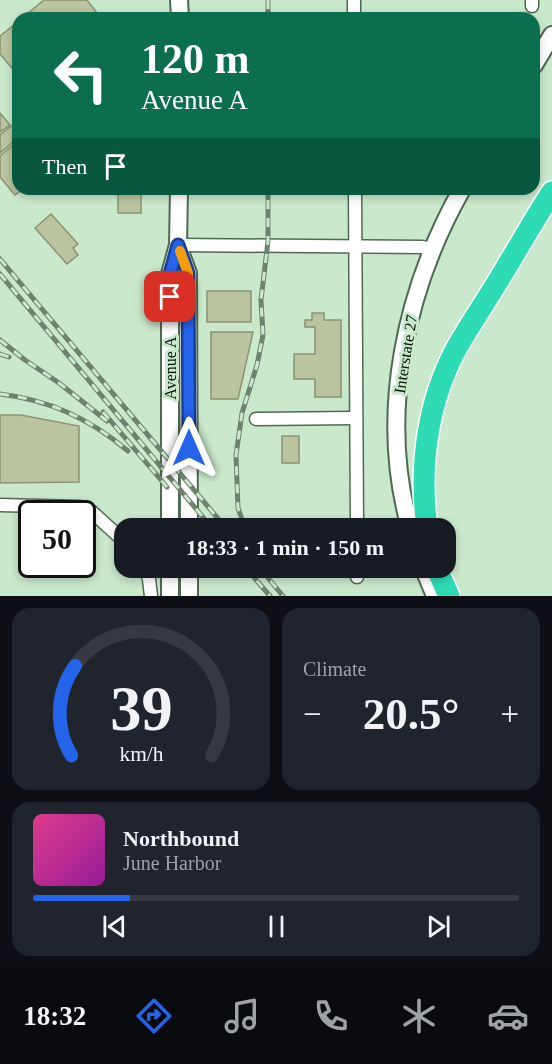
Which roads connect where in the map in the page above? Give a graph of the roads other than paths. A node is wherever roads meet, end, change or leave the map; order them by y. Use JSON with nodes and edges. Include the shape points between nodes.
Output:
{"nodes":[{"id":1,"x":552,"y":35,"type":"edge"},
{"id":2,"x":540,"y":55,"type":"edge"},
{"id":3,"x":179,"y":195,"type":"edge"},
{"id":4,"x":355,"y":195,"type":"edge"},
{"id":5,"x":459,"y":195,"type":"edge"},
{"id":6,"x":550,"y":196,"type":"edge"},
{"id":7,"x":178,"y":245,"type":"junction"},
{"id":8,"x":355,"y":247,"type":"junction"},
{"id":9,"x":432,"y":249,"type":"junction"},
{"id":10,"x":356,"y":418,"type":"junction"},
{"id":11,"x":256,"y":419,"type":"dead end"},
{"id":12,"x":0,"y":505,"type":"edge"},
{"id":13,"x":170,"y":518,"type":"edge"},
{"id":14,"x":189,"y":518,"type":"edge"},
{"id":15,"x":357,"y":518,"type":"edge"},
{"id":16,"x":408,"y":518,"type":"edge"},
{"id":17,"x":426,"y":518,"type":"edge"},
{"id":18,"x":114,"y":531,"type":"edge"},
{"id":19,"x":149,"y":578,"type":"edge"},
{"id":20,"x":170,"y":578,"type":"edge"},
{"id":21,"x":189,"y":578,"type":"edge"},
{"id":22,"x":428,"y":578,"type":"edge"},
{"id":23,"x":441,"y":578,"type":"edge"},
{"id":24,"x":151,"y":596,"type":"edge"},
{"id":25,"x":170,"y":596,"type":"edge"},
{"id":26,"x":189,"y":596,"type":"edge"},
{"id":27,"x":435,"y":596,"type":"edge"},
{"id":28,"x":449,"y":596,"type":"edge"}],
"edges":[{"from":1,"to":2,"type":"main road"},
{"from":3,"to":7,"type":"main road","name":"Avenue A"},
{"from":4,"to":8,"type":"street"},
{"from":5,"to":9,"type":"main road","name":"Interstate 27"},
{"from":6,"to":17,"type":"highway","via":[[456,350],[442,381],[424,458]]},
{"from":7,"to":8,"type":"street"},
{"from":7,"to":13,"type":"main road","name":"Avenue A","via":[[170,274]]},
{"from":7,"to":14,"type":"main road","name":"Avenue A","via":[[188,273]]},
{"from":8,"to":9,"type":"street"},
{"from":8,"to":10,"type":"street"},
{"from":9,"to":16,"type":"main road","name":"Interstate 27","via":[[417,290],[402,355],[397,414],[401,487]]},
{"from":10,"to":11,"type":"street"},
{"from":10,"to":15,"type":"street"},
{"from":12,"to":18,"type":"street","via":[[80,507]]},
{"from":19,"to":24,"type":"street"},
{"from":20,"to":25,"type":"main road"},
{"from":21,"to":26,"type":"main road"},
{"from":22,"to":27,"type":"main road"},
{"from":23,"to":28,"type":"highway"}]}
